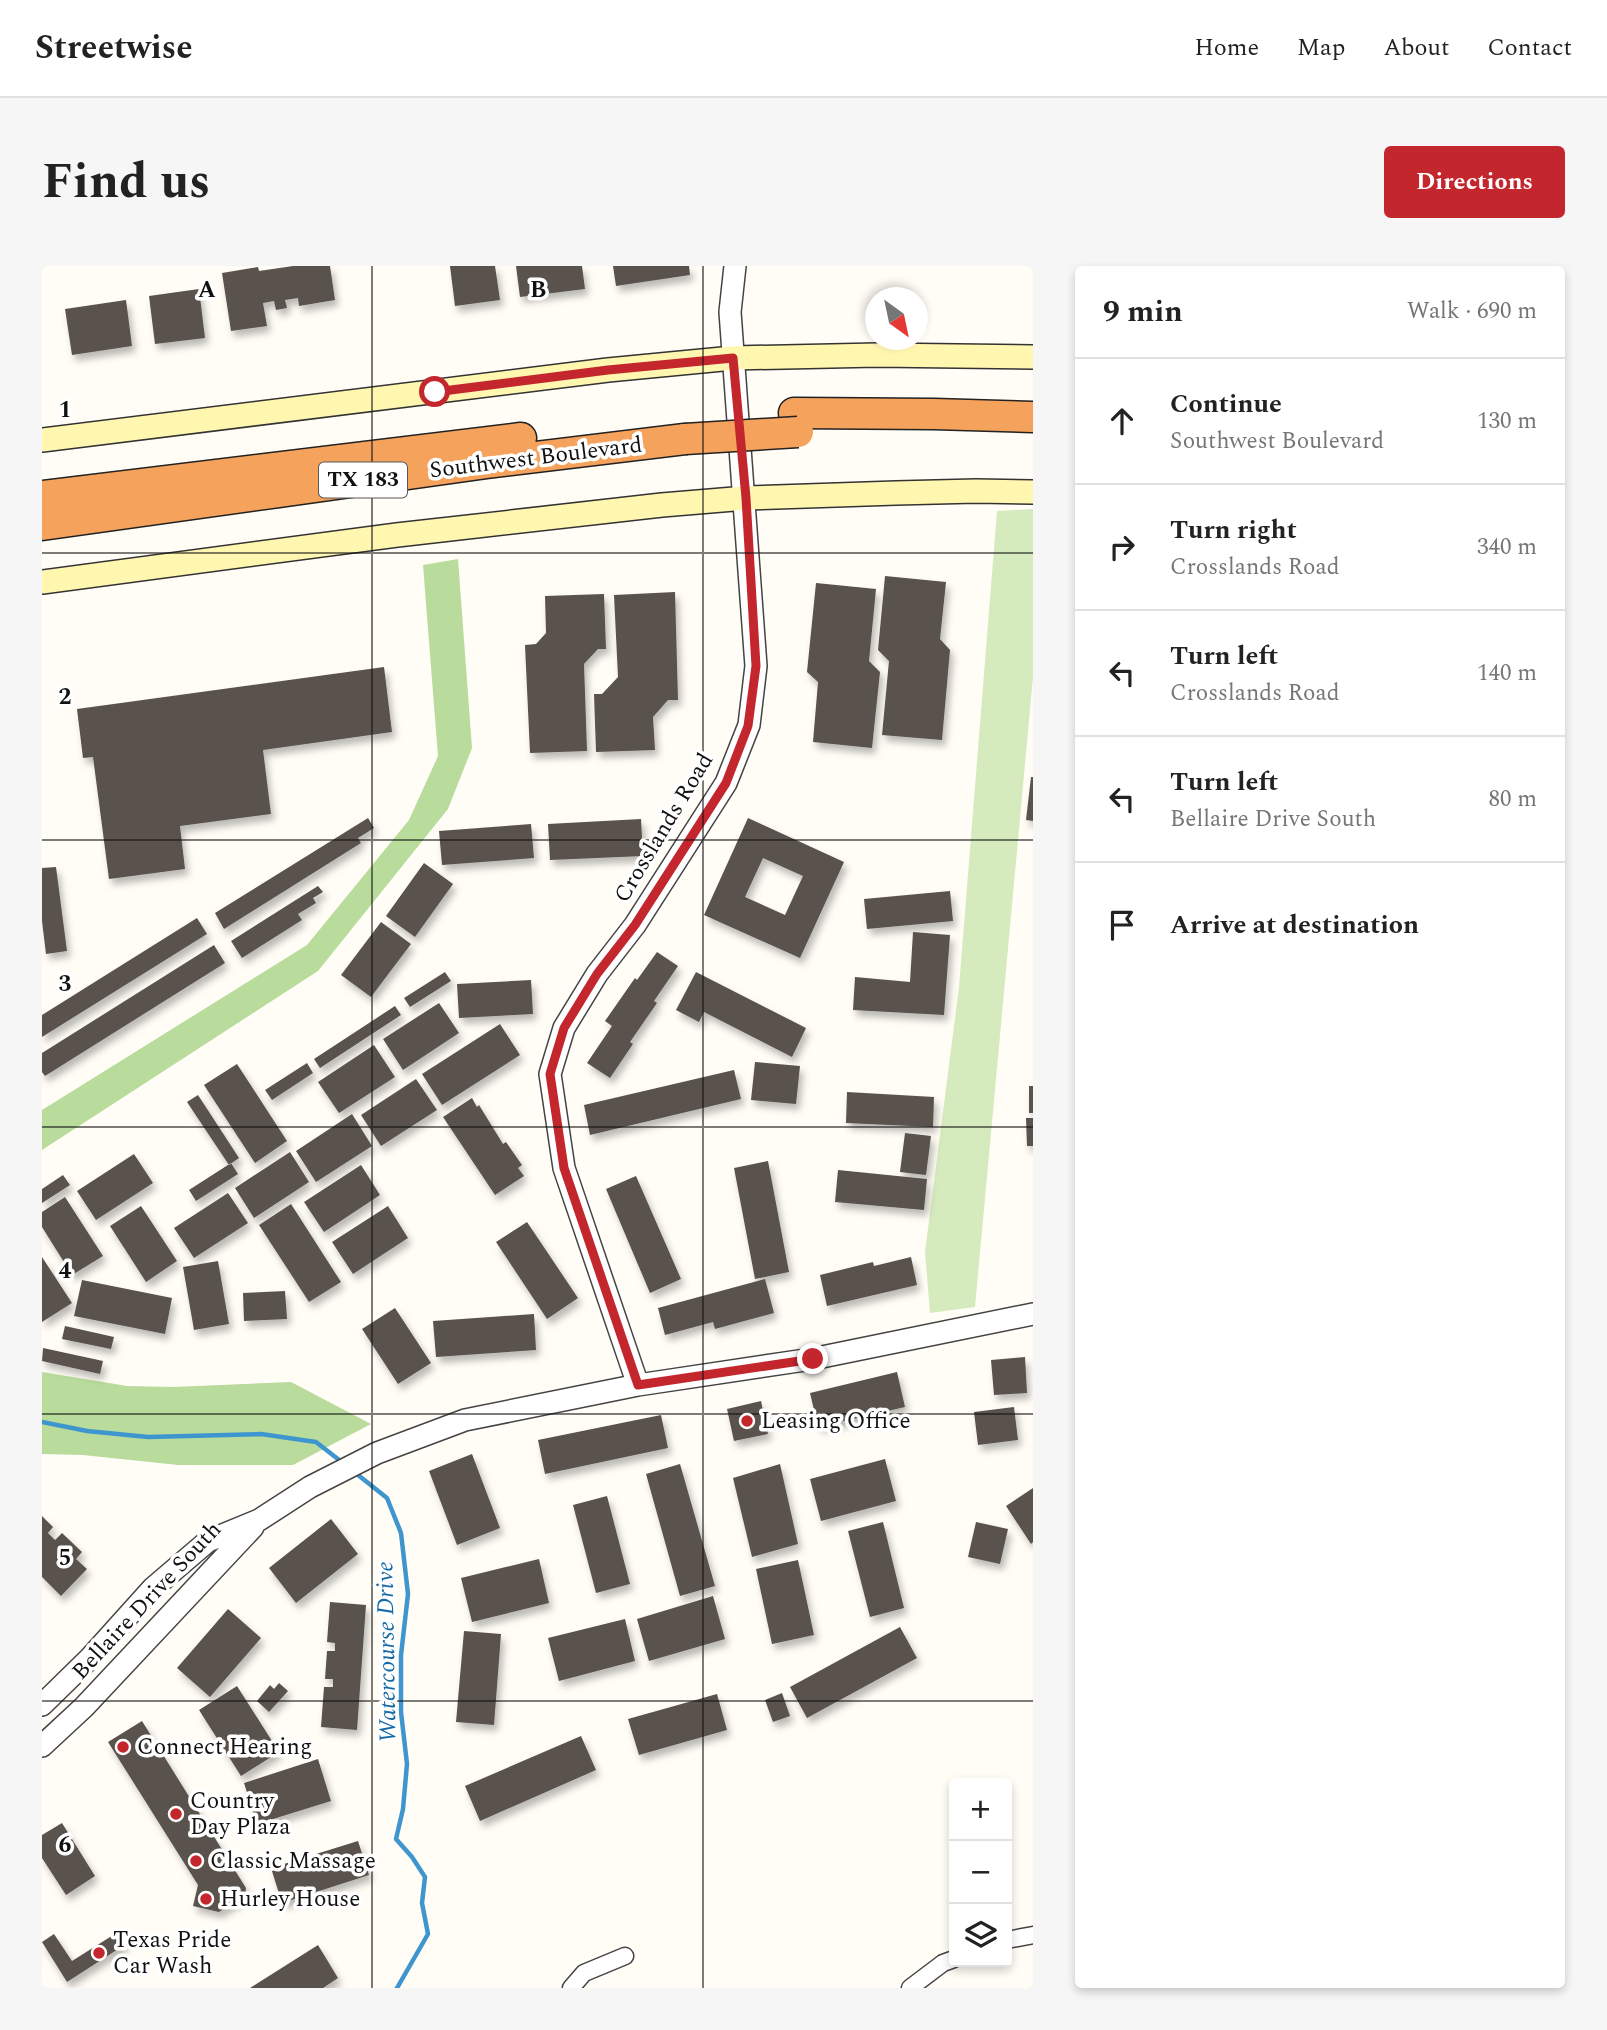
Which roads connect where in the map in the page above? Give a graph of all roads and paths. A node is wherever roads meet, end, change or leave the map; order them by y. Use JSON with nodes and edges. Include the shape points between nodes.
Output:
{"nodes":[{"id":1,"x":735,"y":266,"type":"edge"},
{"id":2,"x":1033,"y":357,"type":"edge"},
{"id":3,"x":733,"y":358,"type":"junction"},
{"id":4,"x":1033,"y":417,"type":"edge"},
{"id":5,"x":796,"y":423,"type":"junction"},
{"id":6,"x":683,"y":430,"type":"junction"},
{"id":7,"x":1033,"y":435,"type":"edge"},
{"id":8,"x":42,"y":440,"type":"edge"},
{"id":9,"x":42,"y":475,"type":"edge"},
{"id":10,"x":162,"y":481,"type":"junction"},
{"id":11,"x":1033,"y":492,"type":"edge"},
{"id":12,"x":42,"y":496,"type":"edge"},
{"id":13,"x":746,"y":498,"type":"junction"},
{"id":14,"x":42,"y":525,"type":"edge"},
{"id":15,"x":42,"y":582,"type":"edge"},
{"id":16,"x":1033,"y":1314,"type":"edge"},
{"id":17,"x":638,"y":1385,"type":"junction"},
{"id":18,"x":259,"y":1520,"type":"junction"},
{"id":19,"x":42,"y":1705,"type":"edge"},
{"id":20,"x":42,"y":1746,"type":"edge"},
{"id":21,"x":1033,"y":1935,"type":"edge"},
{"id":22,"x":1012,"y":1939,"type":"edge"},
{"id":23,"x":625,"y":1956,"type":"dead end"},
{"id":24,"x":949,"y":1961,"type":"edge"},
{"id":25,"x":571,"y":1988,"type":"edge"},
{"id":26,"x":909,"y":1988,"type":"edge"}],
"edges":[{"from":1,"to":3,"type":"street","name":"Crosslands Road","via":[[730,312]]},
{"from":2,"to":3,"type":"main road"},
{"from":3,"to":8,"type":"main road"},
{"from":3,"to":13,"type":"street","name":"Crosslands Road"},
{"from":4,"to":5,"type":"highway","name":"Southwest Boulevard","number":"TX 183","via":[[934,414]]},
{"from":5,"to":6,"type":"highway","name":"Southwest Boulevard","number":"TX 183","bridge":true},
{"from":5,"to":7,"type":"highway","name":"Southwest Boulevard","number":"TX 183"},
{"from":6,"to":10,"type":"highway","name":"Southwest Boulevard","number":"TX 183"},
{"from":6,"to":14,"type":"highway","name":"Southwest Boulevard","number":"TX 183","via":[[487,463]]},
{"from":9,"to":10,"type":"highway","via":[[127,472]]},
{"from":10,"to":12,"type":"highway","name":"Southwest Boulevard","number":"TX 183"},
{"from":11,"to":13,"type":"main road"},
{"from":13,"to":15,"type":"main road","via":[[397,535]]},
{"from":13,"to":17,"type":"street","name":"Crosslands Road","via":[[756,666],[745,735],[726,783],[564,1028],[550,1074],[564,1168]]},
{"from":16,"to":17,"type":"street","name":"Bellaire Drive South","via":[[813,1359]]},
{"from":17,"to":18,"type":"street","name":"Bellaire Drive South","via":[[465,1420],[377,1453],[310,1487]]},
{"from":18,"to":19,"type":"street","name":"Bellaire Drive South","via":[[208,1541],[180,1563]]},
{"from":18,"to":20,"type":"street","name":"Bellaire Drive South"},
{"from":21,"to":22,"type":"street"},
{"from":23,"to":25,"type":"street","via":[[584,1973]]},
{"from":24,"to":26,"type":"street"}]}
